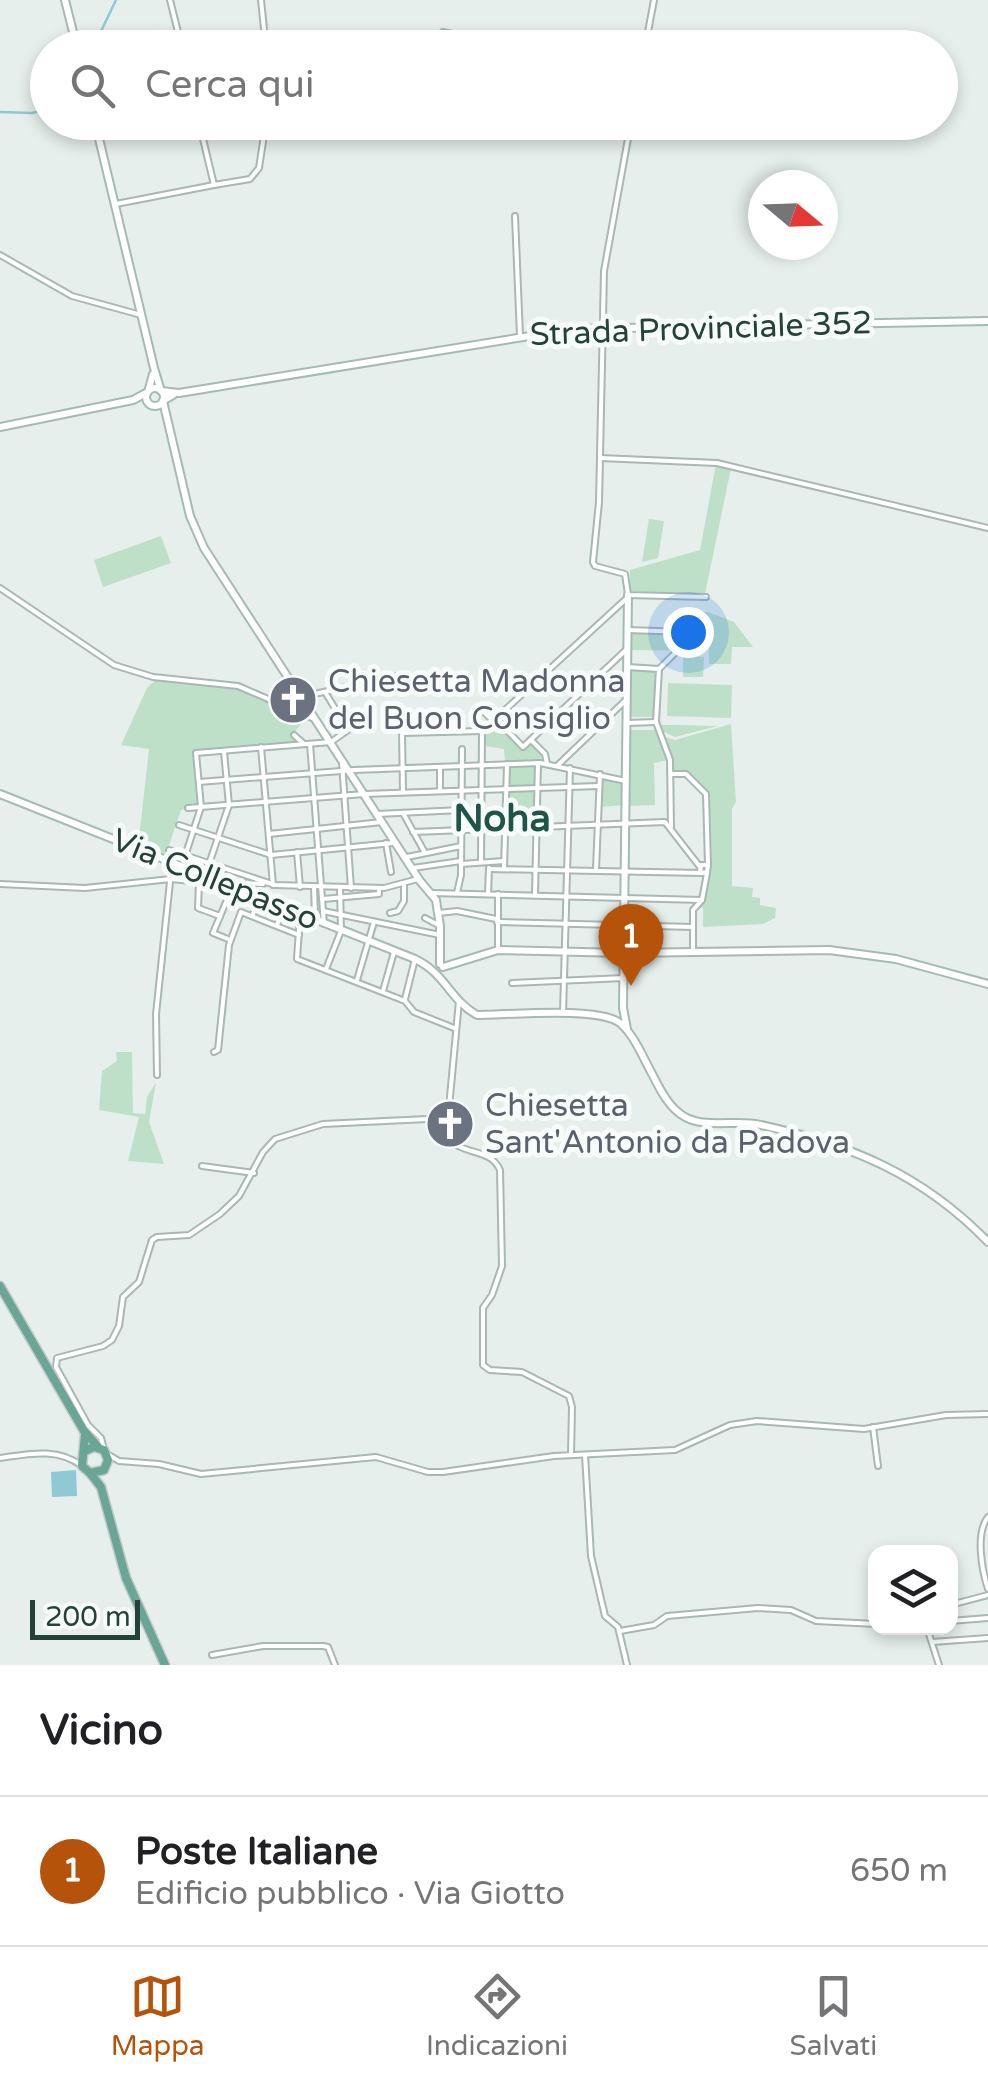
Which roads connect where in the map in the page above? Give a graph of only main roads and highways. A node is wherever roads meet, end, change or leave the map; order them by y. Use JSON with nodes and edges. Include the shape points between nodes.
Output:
{"nodes":[{"id":1,"x":0,"y":1286,"type":"edge"},
{"id":2,"x":84,"y":1431,"type":"junction"},
{"id":3,"x":85,"y":1451,"type":"junction"},
{"id":4,"x":103,"y":1451,"type":"junction"},
{"id":5,"x":104,"y":1470,"type":"junction"},
{"id":6,"x":90,"y":1473,"type":"junction"},
{"id":7,"x":101,"y":1488,"type":"junction"},
{"id":8,"x":165,"y":1665,"type":"edge"}],
"edges":[{"from":1,"to":2,"type":"main road"},
{"from":2,"to":3,"type":"main road"},
{"from":2,"to":4,"type":"main road"},
{"from":3,"to":4,"type":"main road"},
{"from":3,"to":6,"type":"main road","via":[[82,1466]]},
{"from":4,"to":5,"type":"main road"},
{"from":5,"to":6,"type":"main road"},
{"from":5,"to":7,"type":"main road"},
{"from":6,"to":7,"type":"main road"},
{"from":7,"to":8,"type":"main road","via":[[126,1578]]}]}
